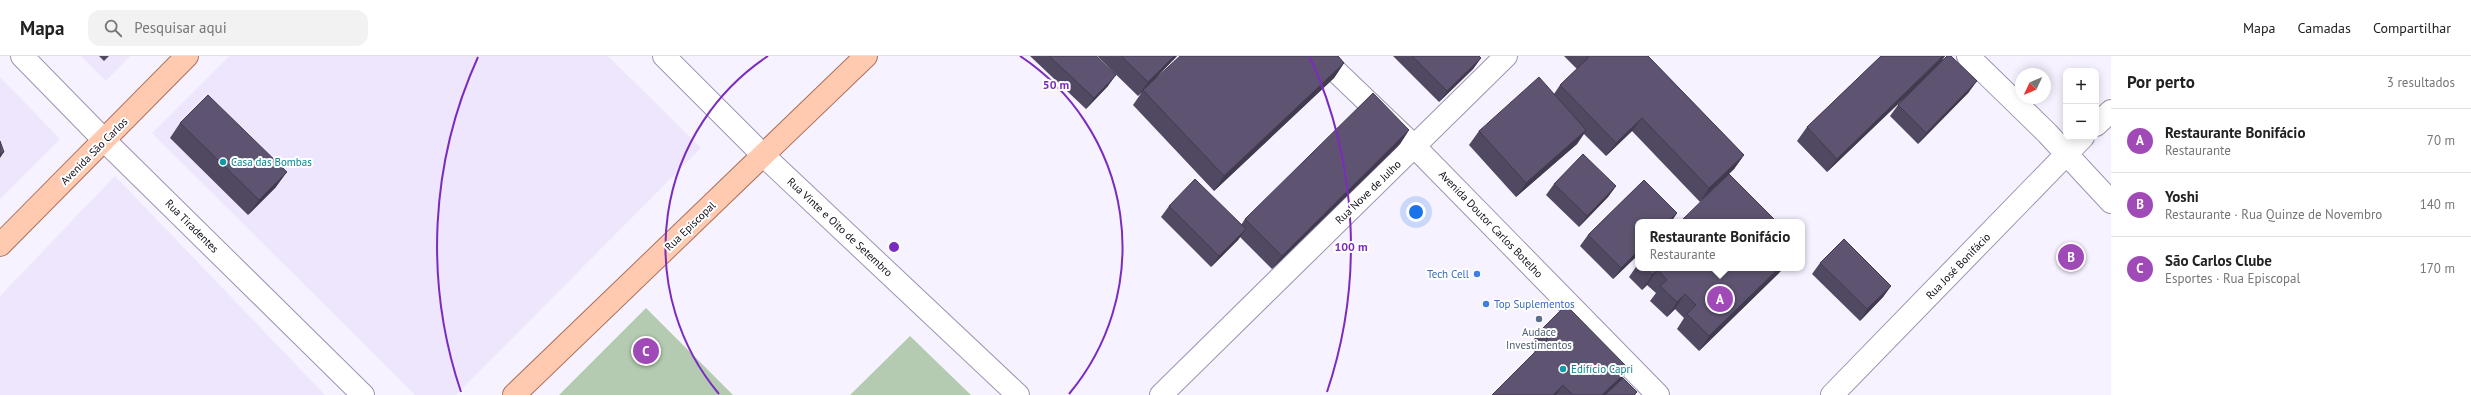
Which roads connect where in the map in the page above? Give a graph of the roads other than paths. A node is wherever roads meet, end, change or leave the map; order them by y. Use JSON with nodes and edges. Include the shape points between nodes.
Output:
{"nodes":[{"id":1,"x":22,"y":56,"type":"edge"},
{"id":2,"x":187,"y":56,"type":"edge"},
{"id":3,"x":664,"y":56,"type":"edge"},
{"id":4,"x":866,"y":56,"type":"edge"},
{"id":5,"x":1320,"y":56,"type":"edge"},
{"id":6,"x":1506,"y":56,"type":"edge"},
{"id":7,"x":1968,"y":56,"type":"edge"},
{"id":8,"x":2111,"y":111,"type":"edge"},
{"id":9,"x":2099,"y":122,"type":"edge"},
{"id":10,"x":2080,"y":140,"type":"edge"},
{"id":11,"x":105,"y":141,"type":"junction"},
{"id":12,"x":1415,"y":147,"type":"junction"},
{"id":13,"x":2066,"y":154,"type":"junction"},
{"id":14,"x":764,"y":156,"type":"junction"},
{"id":15,"x":2111,"y":202,"type":"edge"},
{"id":16,"x":0,"y":245,"type":"edge"},
{"id":17,"x":363,"y":395,"type":"edge"},
{"id":18,"x":514,"y":395,"type":"edge"},
{"id":19,"x":1018,"y":395,"type":"edge"},
{"id":20,"x":1161,"y":395,"type":"edge"},
{"id":21,"x":1658,"y":395,"type":"edge"},
{"id":22,"x":1832,"y":395,"type":"edge"}],
"edges":[{"from":1,"to":11,"type":"main road","name":"Rua Tiradentes"},
{"from":2,"to":11,"type":"main road","name":"Avenida São Carlos"},
{"from":3,"to":14,"type":"main road","name":"Rua Vinte e Oito de Setembro"},
{"from":4,"to":14,"type":"main road","name":"Rua Episcopal"},
{"from":5,"to":12,"type":"main road","name":"Avenida Doutor Carlos Botelho"},
{"from":6,"to":12,"type":"main road","name":"Rua Nove de Julho"},
{"from":7,"to":13,"type":"main road"},
{"from":8,"to":9,"type":"main road"},
{"from":10,"to":13,"type":"main road","name":"Rua José Bonifácio"},
{"from":11,"to":16,"type":"main road","name":"Avenida São Carlos"},
{"from":11,"to":17,"type":"main road","name":"Rua Tiradentes"},
{"from":12,"to":20,"type":"main road","name":"Rua Nove de Julho"},
{"from":12,"to":21,"type":"main road","name":"Avenida Doutor Carlos Botelho"},
{"from":13,"to":15,"type":"main road"},
{"from":13,"to":22,"type":"main road","name":"Rua José Bonifácio"},
{"from":14,"to":18,"type":"main road","name":"Rua Episcopal"},
{"from":14,"to":19,"type":"main road","name":"Rua Vinte e Oito de Setembro"}]}
